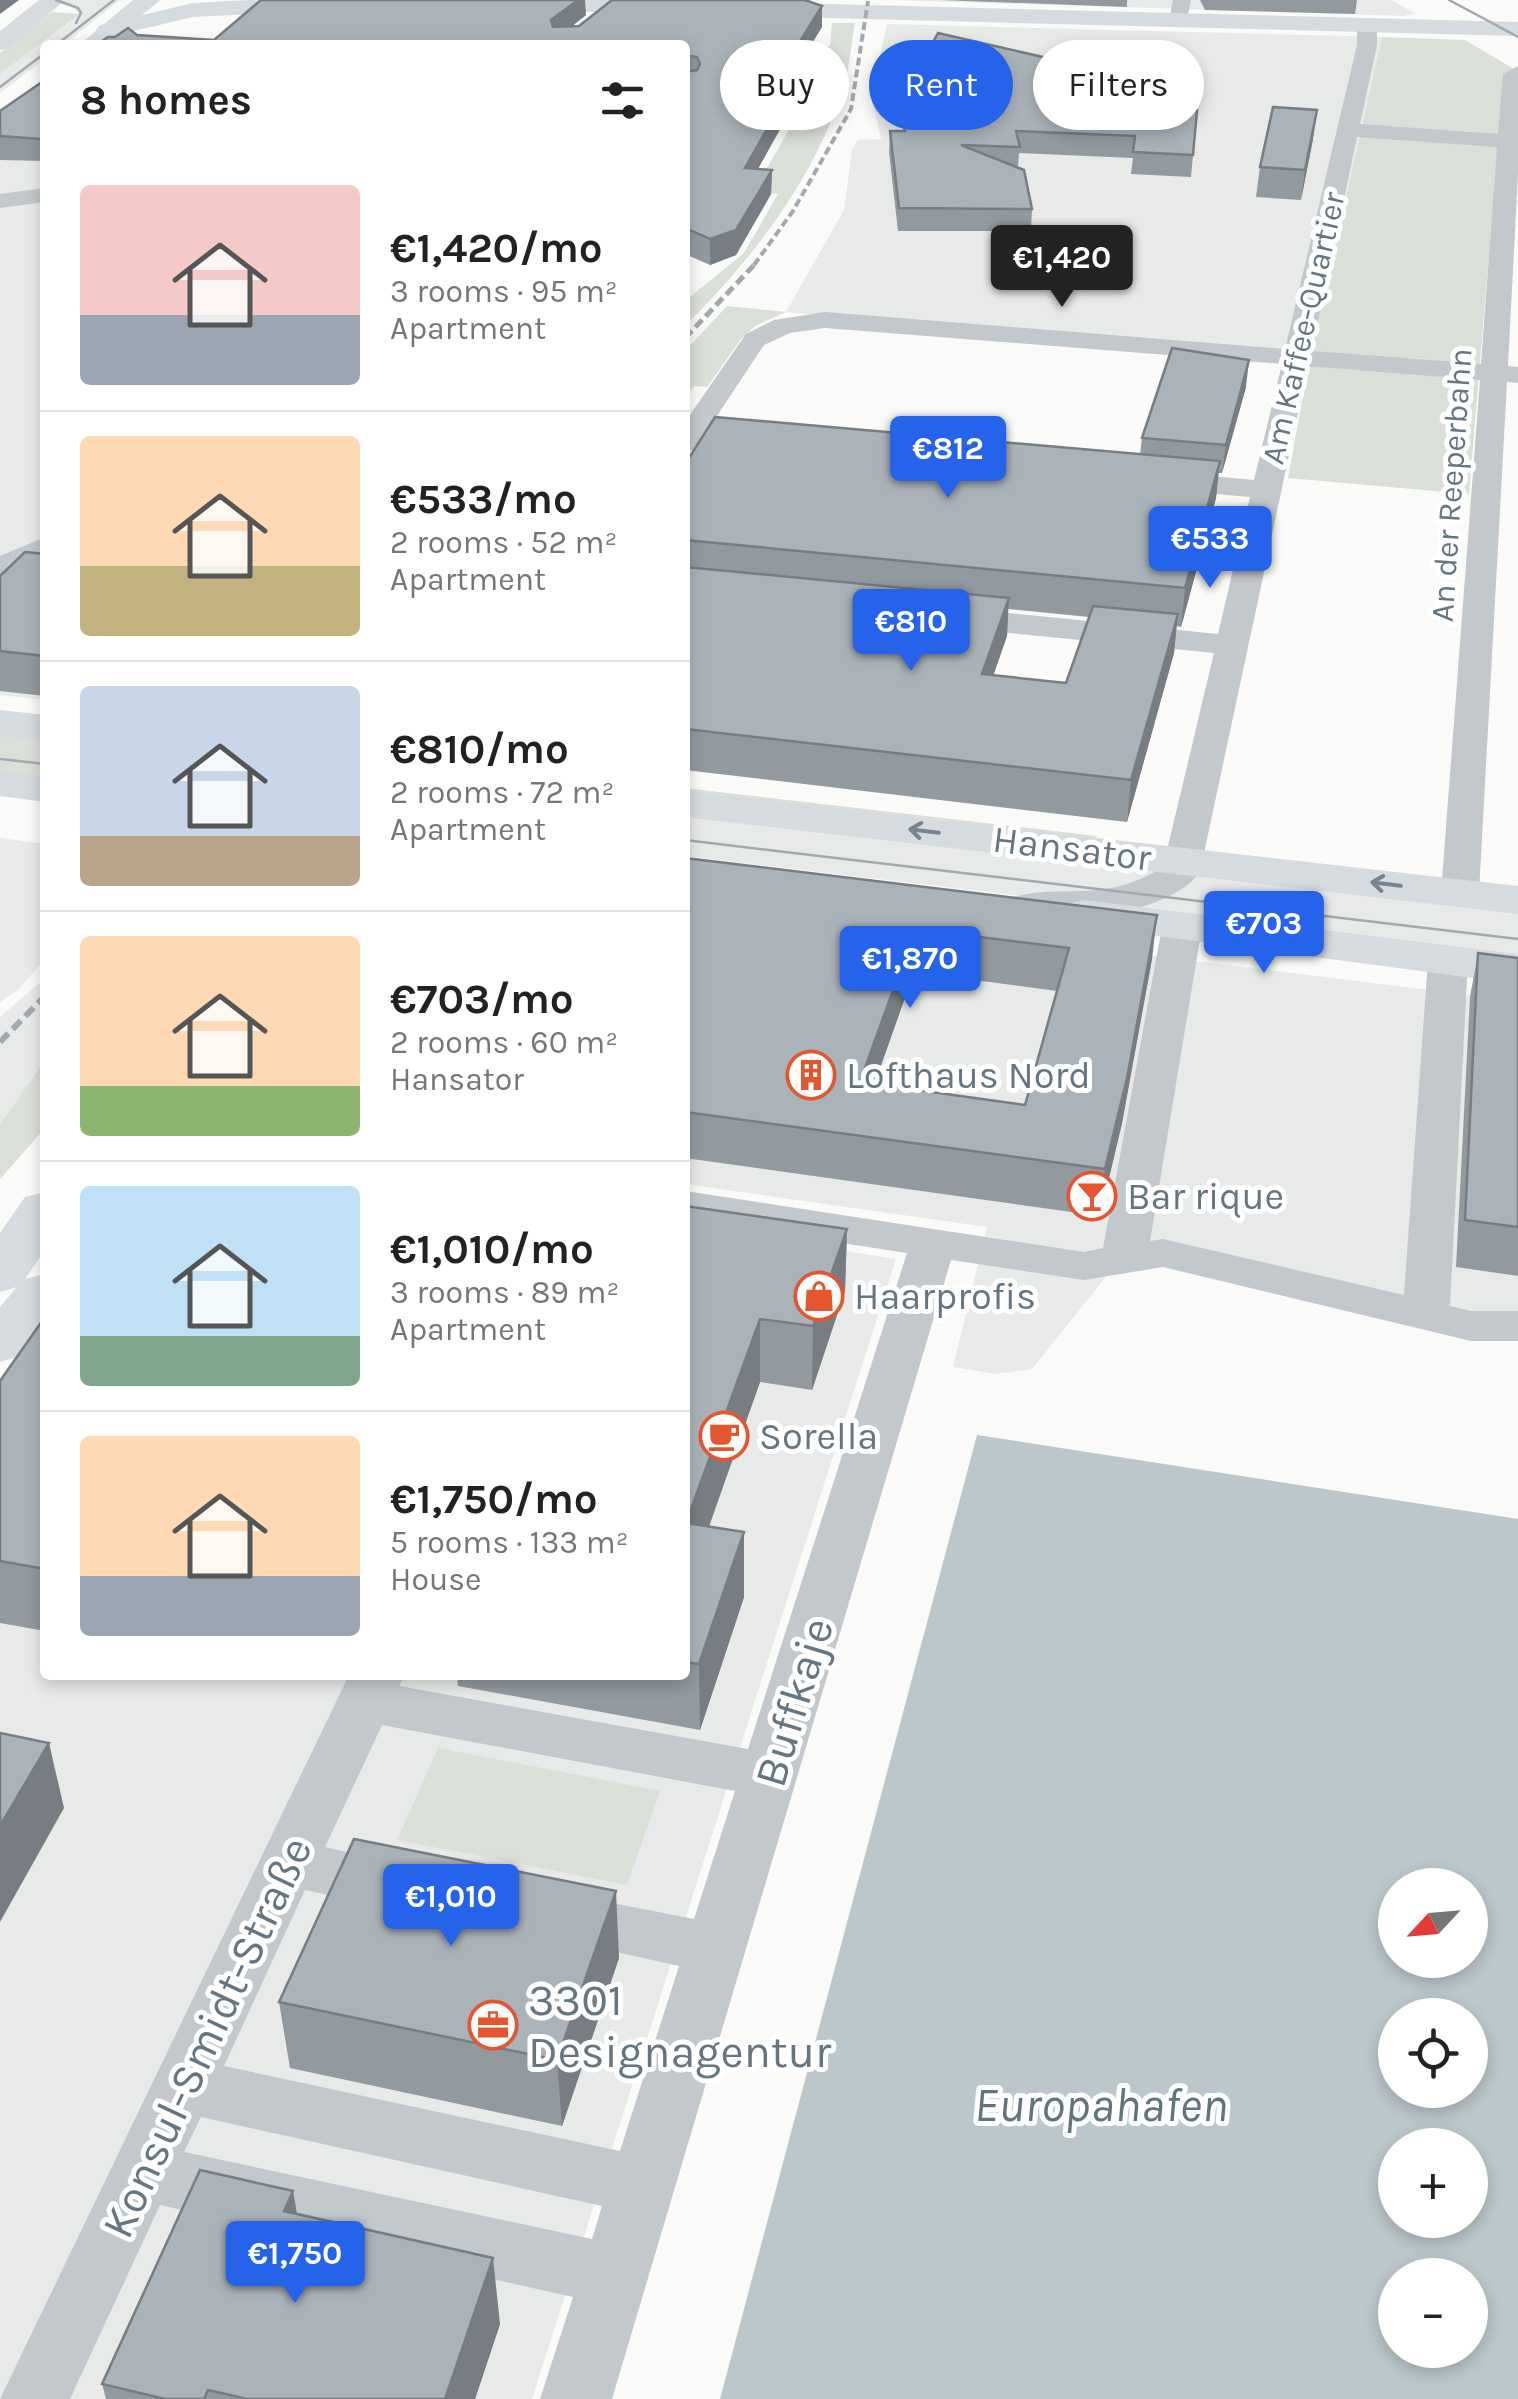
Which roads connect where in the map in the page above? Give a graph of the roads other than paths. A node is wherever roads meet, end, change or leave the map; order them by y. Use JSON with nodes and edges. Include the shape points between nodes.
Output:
{"nodes":[{"id":1,"x":53,"y":0,"type":"edge"},
{"id":2,"x":148,"y":0,"type":"edge"},
{"id":3,"x":408,"y":0,"type":"edge"},
{"id":4,"x":1428,"y":0,"type":"edge"},
{"id":5,"x":377,"y":1,"type":"edge"},
{"id":6,"x":344,"y":2,"type":"edge"},
{"id":7,"x":255,"y":3,"type":"edge"},
{"id":8,"x":622,"y":3,"type":"edge"},
{"id":9,"x":1181,"y":10,"type":"edge"},
{"id":10,"x":590,"y":26,"type":"edge"},
{"id":11,"x":1367,"y":26,"type":"junction"},
{"id":12,"x":234,"y":29,"type":"edge"},
{"id":13,"x":1478,"y":29,"type":"junction"},
{"id":14,"x":1518,"y":29,"type":"edge"},
{"id":15,"x":100,"y":38,"type":"edge"},
{"id":16,"x":0,"y":43,"type":"edge"},
{"id":17,"x":1518,"y":53,"type":"edge"},
{"id":18,"x":1516,"y":79,"type":"edge"},
{"id":19,"x":1346,"y":130,"type":"junction"},
{"id":20,"x":1509,"y":141,"type":"junction"},
{"id":21,"x":35,"y":196,"type":"edge"},
{"id":22,"x":0,"y":201,"type":"edge"},
{"id":23,"x":1296,"y":358,"type":"junction"},
{"id":24,"x":1506,"y":374,"type":"edge"},
{"id":25,"x":690,"y":437,"type":"edge"},
{"id":26,"x":690,"y":441,"type":"edge"},
{"id":27,"x":728,"y":442,"type":"edge"},
{"id":28,"x":1126,"y":477,"type":"edge"},
{"id":29,"x":1266,"y":490,"type":"junction"},
{"id":30,"x":40,"y":548,"type":"edge"},
{"id":31,"x":0,"y":571,"type":"edge"},
{"id":32,"x":1478,"y":606,"type":"junction"},
{"id":33,"x":1518,"y":610,"type":"edge"},
{"id":34,"x":918,"y":614,"type":"edge"},
{"id":35,"x":1230,"y":645,"type":"junction"},
{"id":36,"x":0,"y":723,"type":"edge"},
{"id":37,"x":40,"y":727,"type":"edge"},
{"id":38,"x":0,"y":783,"type":"edge"},
{"id":39,"x":40,"y":787,"type":"edge"},
{"id":40,"x":690,"y":805,"type":"edge"},
{"id":41,"x":1184,"y":861,"type":"junction"},
{"id":42,"x":1460,"y":893,"type":"junction"},
{"id":43,"x":1518,"y":900,"type":"edge"},
{"id":44,"x":999,"y":904,"type":"joint"},
{"id":45,"x":1182,"y":927,"type":"junction"},
{"id":46,"x":1448,"y":960,"type":"junction"},
{"id":47,"x":1518,"y":969,"type":"edge"},
{"id":48,"x":690,"y":1206,"type":"edge"},
{"id":49,"x":40,"y":1216,"type":"edge"},
{"id":50,"x":933,"y":1243,"type":"junction"},
{"id":51,"x":1124,"y":1260,"type":"junction"},
{"id":52,"x":0,"y":1274,"type":"edge"},
{"id":53,"x":40,"y":1298,"type":"edge"},
{"id":54,"x":1426,"y":1315,"type":"junction"},
{"id":55,"x":1518,"y":1326,"type":"edge"},
{"id":56,"x":0,"y":1343,"type":"edge"},
{"id":57,"x":371,"y":1688,"type":"edge"},
{"id":58,"x":770,"y":1776,"type":"junction"},
{"id":59,"x":288,"y":1863,"type":"junction"},
{"id":60,"x":443,"y":1894,"type":"edge"},
{"id":61,"x":502,"y":1906,"type":"edge"},
{"id":62,"x":716,"y":1948,"type":"junction"},
{"id":63,"x":182,"y":2085,"type":"junction"},
{"id":64,"x":141,"y":2172,"type":"junction"},
{"id":65,"x":643,"y":2186,"type":"junction"},
{"id":66,"x":614,"y":2276,"type":"junction"},
{"id":67,"x":34,"y":2399,"type":"edge"},
{"id":68,"x":576,"y":2399,"type":"edge"}],
"edges":[{"from":1,"to":16,"type":"street"},
{"from":2,"to":15,"type":"street"},
{"from":3,"to":5,"type":"street"},
{"from":3,"to":8,"type":"street"},
{"from":4,"to":13,"type":"street"},
{"from":6,"to":7,"type":"street"},
{"from":7,"to":12,"type":"street"},
{"from":7,"to":15,"type":"street","via":[[176,13]]},
{"from":8,"to":9,"type":"street"},
{"from":8,"to":10,"type":"street"},
{"from":9,"to":11,"type":"street"},
{"from":11,"to":13,"type":"street"},
{"from":11,"to":19,"type":"street","name":"Am Kaffee-Quartier"},
{"from":13,"to":14,"type":"street"},
{"from":13,"to":17,"type":"street"},
{"from":18,"to":20,"type":"street","name":"An der Reeperbahn"},
{"from":19,"to":20,"type":"street"},
{"from":19,"to":23,"type":"street","name":"Am Kaffee-Quartier"},
{"from":20,"to":24,"type":"street","name":"An der Reeperbahn"},
{"from":21,"to":22,"type":"street"},
{"from":23,"to":24,"type":"street"},
{"from":23,"to":25,"type":"street","via":[[843,321],[797,324],[755,340]]},
{"from":23,"to":29,"type":"street","name":"Am Kaffee-Quartier"},
{"from":24,"to":32,"type":"street","name":"An der Reeperbahn"},
{"from":26,"to":27,"type":"street"},
{"from":28,"to":29,"type":"street"},
{"from":29,"to":35,"type":"street","name":"Am Kaffee-Quartier"},
{"from":30,"to":31,"type":"street"},
{"from":32,"to":33,"type":"street"},
{"from":32,"to":42,"type":"street","name":"An der Reeperbahn"},
{"from":34,"to":35,"type":"street"},
{"from":35,"to":41,"type":"street","name":"Am Kaffee-Quartier"},
{"from":36,"to":37,"type":"street"},
{"from":38,"to":39,"type":"street"},
{"from":41,"to":40,"type":"street","name":"Hansator","one_way":true},
{"from":42,"to":41,"type":"street","name":"Hansator","one_way":true},
{"from":41,"to":44,"type":"street","via":[[1182,872],[1124,900]]},
{"from":42,"to":43,"type":"street","name":"Hansator"},
{"from":44,"to":45,"type":"street","name":"Hansator"},
{"from":45,"to":46,"type":"street","name":"Hansator"},
{"from":45,"to":51,"type":"street"},
{"from":46,"to":47,"type":"street","name":"Hansator"},
{"from":46,"to":54,"type":"street"},
{"from":48,"to":50,"type":"street"},
{"from":49,"to":52,"type":"street"},
{"from":50,"to":51,"type":"street","via":[[1084,1266]]},
{"from":50,"to":58,"type":"street","name":"Buffkaje"},
{"from":51,"to":54,"type":"street","via":[[1164,1253]]},
{"from":53,"to":56,"type":"street"},
{"from":54,"to":55,"type":"street","via":[[1471,1326]]},
{"from":57,"to":58,"type":"street"},
{"from":57,"to":59,"type":"street","name":"Konsul-Smidt-Straße"},
{"from":58,"to":62,"type":"street","name":"Buffkaje"},
{"from":59,"to":60,"type":"street"},
{"from":59,"to":63,"type":"street","name":"Konsul-Smidt-Straße"},
{"from":61,"to":62,"type":"street"},
{"from":62,"to":65,"type":"street","name":"Buffkaje"},
{"from":63,"to":64,"type":"street","name":"Konsul-Smidt-Straße"},
{"from":63,"to":65,"type":"street"},
{"from":64,"to":66,"type":"street"},
{"from":64,"to":67,"type":"street","name":"Konsul-Smidt-Straße"},
{"from":65,"to":66,"type":"street","name":"Buffkaje"},
{"from":66,"to":68,"type":"street","name":"Buffkaje"}]}
